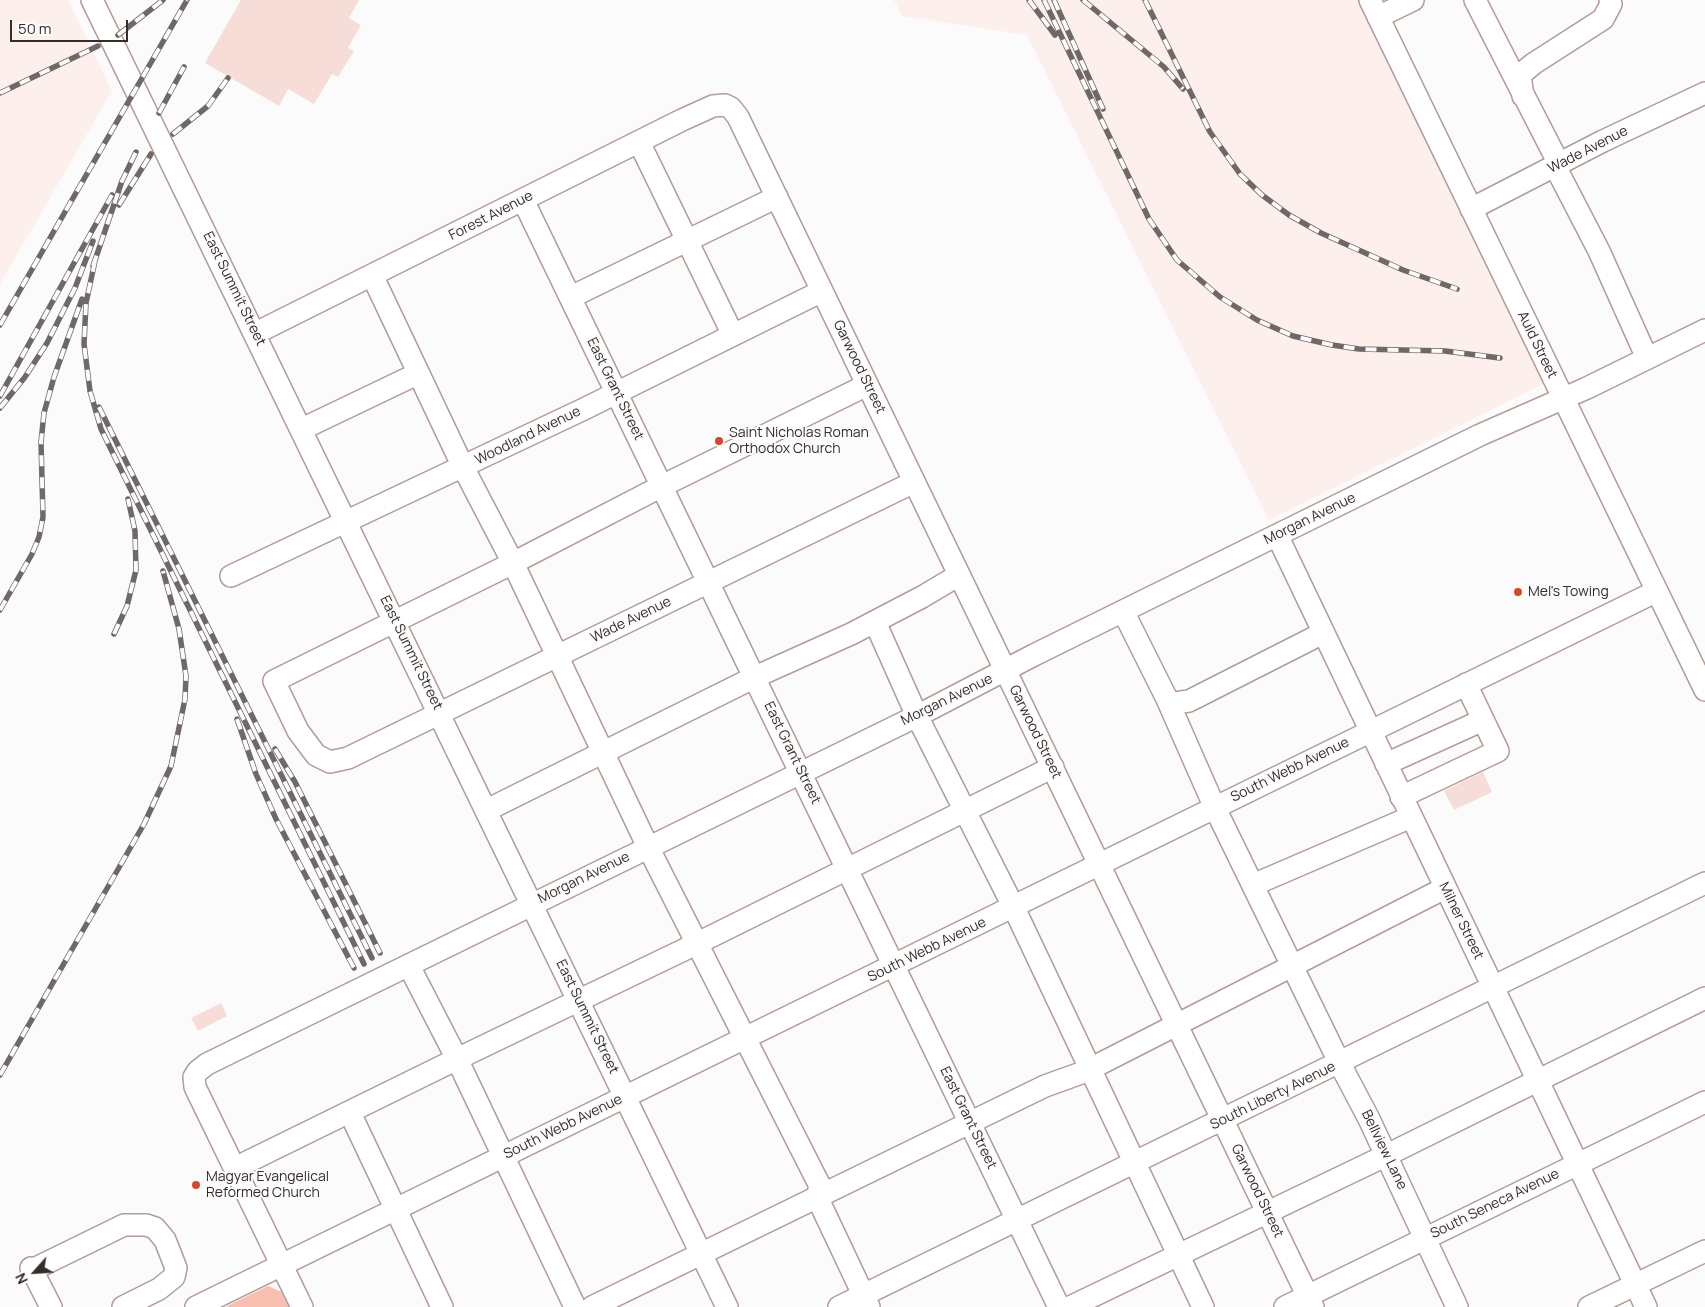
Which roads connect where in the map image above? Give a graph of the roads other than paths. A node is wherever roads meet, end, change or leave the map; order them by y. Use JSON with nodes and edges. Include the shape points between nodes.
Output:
{"nodes":[{"id":1,"x":92,"y":0,"type":"edge"},
{"id":2,"x":1413,"y":0,"type":"edge"},
{"id":3,"x":1475,"y":0,"type":"edge"},
{"id":4,"x":1610,"y":0,"type":"edge"},
{"id":5,"x":1374,"y":8,"type":"edge"},
{"id":6,"x":1705,"y":93,"type":"edge"},
{"id":7,"x":1523,"y":96,"type":"junction"},
{"id":8,"x":727,"y":106,"type":"joint"},
{"id":9,"x":639,"y":142,"type":"junction"},
{"id":10,"x":1557,"y":165,"type":"junction"},
{"id":11,"x":777,"y":197,"type":"junction"},
{"id":12,"x":523,"y":200,"type":"junction"},
{"id":13,"x":1471,"y":209,"type":"junction"},
{"id":14,"x":687,"y":241,"type":"junction"},
{"id":15,"x":372,"y":275,"type":"junction"},
{"id":16,"x":822,"y":291,"type":"junction"},
{"id":17,"x":570,"y":297,"type":"junction"},
{"id":18,"x":1705,"y":330,"type":"edge"},
{"id":19,"x":256,"y":333,"type":"junction"},
{"id":20,"x":733,"y":335,"type":"junction"},
{"id":21,"x":1647,"y":358,"type":"junction"},
{"id":22,"x":417,"y":374,"type":"junction"},
{"id":23,"x":867,"y":385,"type":"junction"},
{"id":24,"x":617,"y":393,"type":"junction"},
{"id":25,"x":1563,"y":398,"type":"junction"},
{"id":26,"x":302,"y":429,"type":"junction"},
{"id":27,"x":462,"y":467,"type":"junction"},
{"id":28,"x":914,"y":482,"type":"junction"},
{"id":29,"x":662,"y":486,"type":"junction"},
{"id":30,"x":348,"y":522,"type":"junction"},
{"id":31,"x":1277,"y":535,"type":"junction"},
{"id":32,"x":513,"y":562,"type":"junction"},
{"id":33,"x":959,"y":575,"type":"junction"},
{"id":34,"x":231,"y":576,"type":"dead end"},
{"id":35,"x":708,"y":582,"type":"junction"},
{"id":36,"x":1657,"y":591,"type":"junction"},
{"id":37,"x":1123,"y":611,"type":"junction"},
{"id":38,"x":395,"y":621,"type":"junction"},
{"id":39,"x":875,"y":622,"type":"junction"},
{"id":40,"x":1323,"y":634,"type":"junction"},
{"id":41,"x":556,"y":657,"type":"junction"},
{"id":42,"x":1006,"y":671,"type":"junction"},
{"id":43,"x":755,"y":677,"type":"junction"},
{"id":44,"x":1466,"y":684,"type":"junction"},
{"id":45,"x":1705,"y":690,"type":"edge"},
{"id":46,"x":1167,"y":699,"type":"junction"},
{"id":47,"x":440,"y":713,"type":"junction"},
{"id":48,"x":917,"y":716,"type":"junction"},
{"id":49,"x":1483,"y":720,"type":"junction"},
{"id":50,"x":1370,"y":731,"type":"junction"},
{"id":51,"x":603,"y":752,"type":"junction"},
{"id":52,"x":1386,"y":764,"type":"junction"},
{"id":53,"x":1052,"y":767,"type":"junction"},
{"id":54,"x":801,"y":772,"type":"junction"},
{"id":55,"x":1402,"y":797,"type":"junction"},
{"id":56,"x":1215,"y":808,"type":"junction"},
{"id":57,"x":964,"y":809,"type":"junction"},
{"id":58,"x":487,"y":810,"type":"junction"},
{"id":59,"x":1411,"y":817,"type":"junction"},
{"id":60,"x":648,"y":847,"type":"junction"},
{"id":61,"x":1100,"y":864,"type":"junction"},
{"id":62,"x":847,"y":867,"type":"junction"},
{"id":63,"x":1705,"y":883,"type":"edge"},
{"id":64,"x":1253,"y":885,"type":"junction"},
{"id":65,"x":1445,"y":888,"type":"junction"},
{"id":66,"x":532,"y":904,"type":"junction"},
{"id":67,"x":1014,"y":908,"type":"junction"},
{"id":68,"x":696,"y":944,"type":"junction"},
{"id":69,"x":1292,"y":965,"type":"junction"},
{"id":70,"x":409,"y":966,"type":"junction"},
{"id":71,"x":895,"y":966,"type":"junction"},
{"id":72,"x":1493,"y":988,"type":"junction"},
{"id":73,"x":1705,"y":998,"type":"edge"},
{"id":74,"x":579,"y":1000,"type":"junction"},
{"id":75,"x":1176,"y":1023,"type":"junction"},
{"id":76,"x":744,"y":1039,"type":"junction"},
{"id":77,"x":457,"y":1059,"type":"junction"},
{"id":78,"x":1340,"y":1064,"type":"junction"},
{"id":79,"x":1090,"y":1069,"type":"junction"},
{"id":80,"x":1538,"y":1080,"type":"junction"},
{"id":81,"x":626,"y":1097,"type":"junction"},
{"id":82,"x":1705,"y":1102,"type":"edge"},
{"id":83,"x":350,"y":1112,"type":"junction"},
{"id":84,"x":1223,"y":1120,"type":"junction"},
{"id":85,"x":970,"y":1123,"type":"junction"},
{"id":86,"x":504,"y":1155,"type":"junction"},
{"id":87,"x":1387,"y":1155,"type":"junction"},
{"id":88,"x":1135,"y":1162,"type":"junction"},
{"id":89,"x":1578,"y":1164,"type":"junction"},
{"id":90,"x":235,"y":1168,"type":"junction"},
{"id":91,"x":817,"y":1197,"type":"junction"},
{"id":92,"x":396,"y":1208,"type":"junction"},
{"id":93,"x":1268,"y":1212,"type":"junction"},
{"id":94,"x":1017,"y":1220,"type":"junction"},
{"id":95,"x":1425,"y":1238,"type":"junction"},
{"id":96,"x":1705,"y":1251,"type":"edge"},
{"id":97,"x":701,"y":1253,"type":"junction"},
{"id":98,"x":1179,"y":1255,"type":"junction"},
{"id":99,"x":282,"y":1264,"type":"junction"},
{"id":100,"x":1635,"y":1285,"type":"junction"},
{"id":101,"x":866,"y":1301,"type":"edge"},
{"id":102,"x":1310,"y":1301,"type":"edge"},
{"id":103,"x":51,"y":1307,"type":"edge"},
{"id":104,"x":123,"y":1307,"type":"edge"},
{"id":105,"x":196,"y":1307,"type":"edge"},
{"id":106,"x":302,"y":1307,"type":"edge"},
{"id":107,"x":442,"y":1307,"type":"edge"},
{"id":108,"x":575,"y":1307,"type":"edge"},
{"id":109,"x":592,"y":1307,"type":"edge"},
{"id":110,"x":727,"y":1307,"type":"edge"},
{"id":111,"x":839,"y":1307,"type":"edge"},
{"id":112,"x":1059,"y":1307,"type":"edge"},
{"id":113,"x":1070,"y":1307,"type":"edge"},
{"id":114,"x":1203,"y":1307,"type":"edge"},
{"id":115,"x":1285,"y":1307,"type":"edge"},
{"id":116,"x":1457,"y":1307,"type":"edge"},
{"id":117,"x":1589,"y":1307,"type":"edge"},
{"id":118,"x":1646,"y":1307,"type":"edge"}],
"edges":[{"from":1,"to":19,"type":"street","name":"East Summit Street"},
{"from":2,"to":5,"type":"street"},
{"from":3,"to":7,"type":"street"},
{"from":4,"to":7,"type":"street","via":[[1602,19],[1520,76]]},
{"from":5,"to":13,"type":"street","name":"Auld Street"},
{"from":6,"to":10,"type":"street","name":"Wade Avenue"},
{"from":7,"to":10,"type":"street"},
{"from":8,"to":9,"type":"street","name":"Forest Avenue","via":[[713,106]]},
{"from":8,"to":11,"type":"street","name":"Garwood Street","via":[[738,117]]},
{"from":9,"to":12,"type":"street","name":"Forest Avenue"},
{"from":9,"to":14,"type":"street"},
{"from":10,"to":13,"type":"street","name":"Wade Avenue"},
{"from":10,"to":21,"type":"street"},
{"from":11,"to":14,"type":"street"},
{"from":11,"to":16,"type":"street","name":"Garwood Street"},
{"from":12,"to":15,"type":"street","name":"Forest Avenue"},
{"from":12,"to":17,"type":"street","name":"East Grant Street"},
{"from":13,"to":25,"type":"street","name":"Auld Street"},
{"from":14,"to":17,"type":"street"},
{"from":14,"to":20,"type":"street"},
{"from":15,"to":19,"type":"street","name":"Forest Avenue"},
{"from":15,"to":22,"type":"street"},
{"from":16,"to":20,"type":"street","name":"Woodland Avenue"},
{"from":16,"to":23,"type":"street","name":"Garwood Street"},
{"from":17,"to":24,"type":"street","name":"East Grant Street"},
{"from":18,"to":21,"type":"street","name":"Morgan Avenue"},
{"from":19,"to":26,"type":"street","name":"East Summit Street"},
{"from":20,"to":24,"type":"street","name":"Woodland Avenue"},
{"from":21,"to":25,"type":"street","name":"Morgan Avenue"},
{"from":22,"to":26,"type":"street"},
{"from":22,"to":27,"type":"street"},
{"from":23,"to":28,"type":"street","name":"Garwood Street"},
{"from":23,"to":29,"type":"street"},
{"from":24,"to":27,"type":"street","name":"Woodland Avenue"},
{"from":24,"to":29,"type":"street","name":"East Grant Street"},
{"from":25,"to":31,"type":"street","name":"Morgan Avenue"},
{"from":25,"to":36,"type":"street","name":"Auld Street"},
{"from":26,"to":30,"type":"street","name":"East Summit Street"},
{"from":27,"to":30,"type":"street","name":"Woodland Avenue"},
{"from":27,"to":32,"type":"street"},
{"from":28,"to":33,"type":"street","name":"Garwood Street"},
{"from":28,"to":35,"type":"street","name":"Wade Avenue"},
{"from":29,"to":32,"type":"street"},
{"from":29,"to":35,"type":"street","name":"East Grant Street"},
{"from":30,"to":34,"type":"street","name":"Woodland Avenue"},
{"from":30,"to":38,"type":"street","name":"East Summit Street"},
{"from":31,"to":37,"type":"street","name":"Morgan Avenue"},
{"from":31,"to":40,"type":"street","name":"Milner Street"},
{"from":32,"to":38,"type":"street"},
{"from":32,"to":41,"type":"street"},
{"from":33,"to":39,"type":"street"},
{"from":33,"to":42,"type":"street","name":"Garwood Street"},
{"from":35,"to":41,"type":"street","name":"Wade Avenue"},
{"from":35,"to":43,"type":"street","name":"East Grant Street"},
{"from":36,"to":44,"type":"street","name":"South Webb Avenue"},
{"from":36,"to":45,"type":"street","name":"Auld Street"},
{"from":37,"to":42,"type":"street","name":"Morgan Avenue"},
{"from":37,"to":46,"type":"street","name":"Bellview Lane"},
{"from":38,"to":47,"type":"street","name":"East Summit Street"},
{"from":38,"to":47,"type":"street","name":"Wade Avenue","via":[[274,681],[298,731],[316,756],[330,762],[348,758]]},
{"from":39,"to":43,"type":"street"},
{"from":39,"to":48,"type":"street"},
{"from":40,"to":46,"type":"street","via":[[1189,701],[1174,703]]},
{"from":40,"to":50,"type":"street","name":"Milner Street"},
{"from":41,"to":47,"type":"street","name":"Wade Avenue"},
{"from":41,"to":51,"type":"street"},
{"from":42,"to":48,"type":"street","name":"Morgan Avenue"},
{"from":42,"to":53,"type":"street","name":"Garwood Street"},
{"from":43,"to":51,"type":"street"},
{"from":43,"to":54,"type":"street","name":"East Grant Street"},
{"from":44,"to":49,"type":"street"},
{"from":44,"to":50,"type":"street","name":"South Webb Avenue"},
{"from":46,"to":56,"type":"street","name":"Bellview Lane"},
{"from":47,"to":58,"type":"street","name":"East Summit Street"},
{"from":48,"to":54,"type":"street","name":"Morgan Avenue"},
{"from":48,"to":57,"type":"street"},
{"from":49,"to":52,"type":"street"},
{"from":49,"to":55,"type":"street","via":[[1498,751]]},
{"from":50,"to":52,"type":"street","name":"Milner Street"},
{"from":50,"to":56,"type":"street","name":"South Webb Avenue"},
{"from":51,"to":58,"type":"street"},
{"from":51,"to":60,"type":"street"},
{"from":52,"to":55,"type":"street","name":"Milner Street"},
{"from":53,"to":57,"type":"street"},
{"from":53,"to":61,"type":"street","name":"Garwood Street"},
{"from":54,"to":60,"type":"street","name":"Morgan Avenue"},
{"from":54,"to":62,"type":"street","name":"East Grant Street"},
{"from":55,"to":59,"type":"street","name":"Milner Street"},
{"from":56,"to":61,"type":"street","name":"South Webb Avenue"},
{"from":56,"to":64,"type":"street","name":"Bellview Lane"},
{"from":57,"to":62,"type":"street"},
{"from":57,"to":67,"type":"street"},
{"from":58,"to":66,"type":"street","name":"East Summit Street"},
{"from":59,"to":64,"type":"street"},
{"from":59,"to":65,"type":"street","name":"Milner Street"},
{"from":60,"to":66,"type":"street","name":"Morgan Avenue"},
{"from":60,"to":68,"type":"street"},
{"from":61,"to":67,"type":"street","name":"South Webb Avenue"},
{"from":61,"to":75,"type":"street","name":"Garwood Street"},
{"from":62,"to":68,"type":"street"},
{"from":62,"to":71,"type":"street","name":"East Grant Street"},
{"from":63,"to":72,"type":"street","name":"South Liberty Avenue"},
{"from":64,"to":69,"type":"street","name":"Bellview Lane"},
{"from":65,"to":69,"type":"street"},
{"from":65,"to":72,"type":"street","name":"Milner Street"},
{"from":66,"to":70,"type":"street","name":"Morgan Avenue"},
{"from":66,"to":74,"type":"street","name":"East Summit Street"},
{"from":67,"to":71,"type":"street","name":"South Webb Avenue"},
{"from":67,"to":79,"type":"street"},
{"from":68,"to":74,"type":"street"},
{"from":68,"to":76,"type":"street"},
{"from":69,"to":75,"type":"street"},
{"from":69,"to":78,"type":"street","name":"Bellview Lane"},
{"from":70,"to":77,"type":"street"},
{"from":70,"to":90,"type":"street","name":"Morgan Avenue","via":[[198,1071],[194,1077],[196,1087]]},
{"from":71,"to":76,"type":"street","name":"South Webb Avenue"},
{"from":71,"to":85,"type":"street","name":"East Grant Street"},
{"from":72,"to":78,"type":"street","name":"South Liberty Avenue"},
{"from":72,"to":80,"type":"street","name":"Milner Street"},
{"from":73,"to":80,"type":"street"},
{"from":74,"to":77,"type":"street"},
{"from":74,"to":81,"type":"street","name":"East Summit Street"},
{"from":75,"to":79,"type":"street"},
{"from":75,"to":84,"type":"street","name":"Garwood Street"},
{"from":76,"to":81,"type":"street","name":"South Webb Avenue"},
{"from":76,"to":91,"type":"street","via":[[820,1186]]},
{"from":77,"to":83,"type":"street"},
{"from":77,"to":86,"type":"street"},
{"from":78,"to":84,"type":"street","name":"South Liberty Avenue"},
{"from":78,"to":87,"type":"street","name":"Bellview Lane"},
{"from":79,"to":85,"type":"street","via":[[1046,1086]]},
{"from":79,"to":88,"type":"street"},
{"from":80,"to":87,"type":"street"},
{"from":80,"to":89,"type":"street","name":"Milner Street"},
{"from":81,"to":86,"type":"street","name":"South Webb Avenue"},
{"from":81,"to":97,"type":"street","name":"East Summit Street"},
{"from":82,"to":89,"type":"street","name":"South Seneca Avenue"},
{"from":83,"to":90,"type":"street"},
{"from":83,"to":92,"type":"street"},
{"from":84,"to":88,"type":"street","name":"South Liberty Avenue"},
{"from":84,"to":93,"type":"street","name":"Garwood Street"},
{"from":85,"to":91,"type":"street"},
{"from":85,"to":94,"type":"street","name":"East Grant Street"},
{"from":86,"to":92,"type":"street","name":"South Webb Avenue"},
{"from":86,"to":108,"type":"street"},
{"from":87,"to":93,"type":"street"},
{"from":87,"to":95,"type":"street","name":"Bellview Lane"},
{"from":88,"to":94,"type":"street","name":"South Liberty Avenue"},
{"from":88,"to":98,"type":"street"},
{"from":89,"to":95,"type":"street","name":"South Seneca Avenue"},
{"from":89,"to":100,"type":"street","name":"Milner Street"},
{"from":90,"to":99,"type":"street"},
{"from":91,"to":97,"type":"street"},
{"from":91,"to":101,"type":"street"},
{"from":92,"to":99,"type":"street","name":"South Webb Avenue"},
{"from":92,"to":107,"type":"street"},
{"from":93,"to":98,"type":"street"},
{"from":93,"to":102,"type":"street","name":"Garwood Street"},
{"from":94,"to":101,"type":"street","name":"South Liberty Avenue"},
{"from":94,"to":112,"type":"street","name":"East Grant Street"},
{"from":95,"to":102,"type":"street","name":"South Seneca Avenue"},
{"from":95,"to":116,"type":"street","name":"Bellview Lane"},
{"from":96,"to":100,"type":"street"},
{"from":97,"to":109,"type":"street"},
{"from":97,"to":110,"type":"street","name":"East Summit Street"},
{"from":98,"to":113,"type":"street"},
{"from":98,"to":114,"type":"street"},
{"from":99,"to":105,"type":"street","name":"South Webb Avenue"},
{"from":99,"to":106,"type":"street"},
{"from":100,"to":117,"type":"street"},
{"from":100,"to":118,"type":"street","name":"Milner Street"},
{"from":101,"to":111,"type":"street","name":"South Liberty Avenue"},
{"from":102,"to":115,"type":"street","name":"South Seneca Avenue"},
{"from":103,"to":104,"type":"street","via":[[32,1269],[124,1225],[137,1223],[155,1228],[172,1255],[176,1268],[174,1277],[159,1289]]}]}
